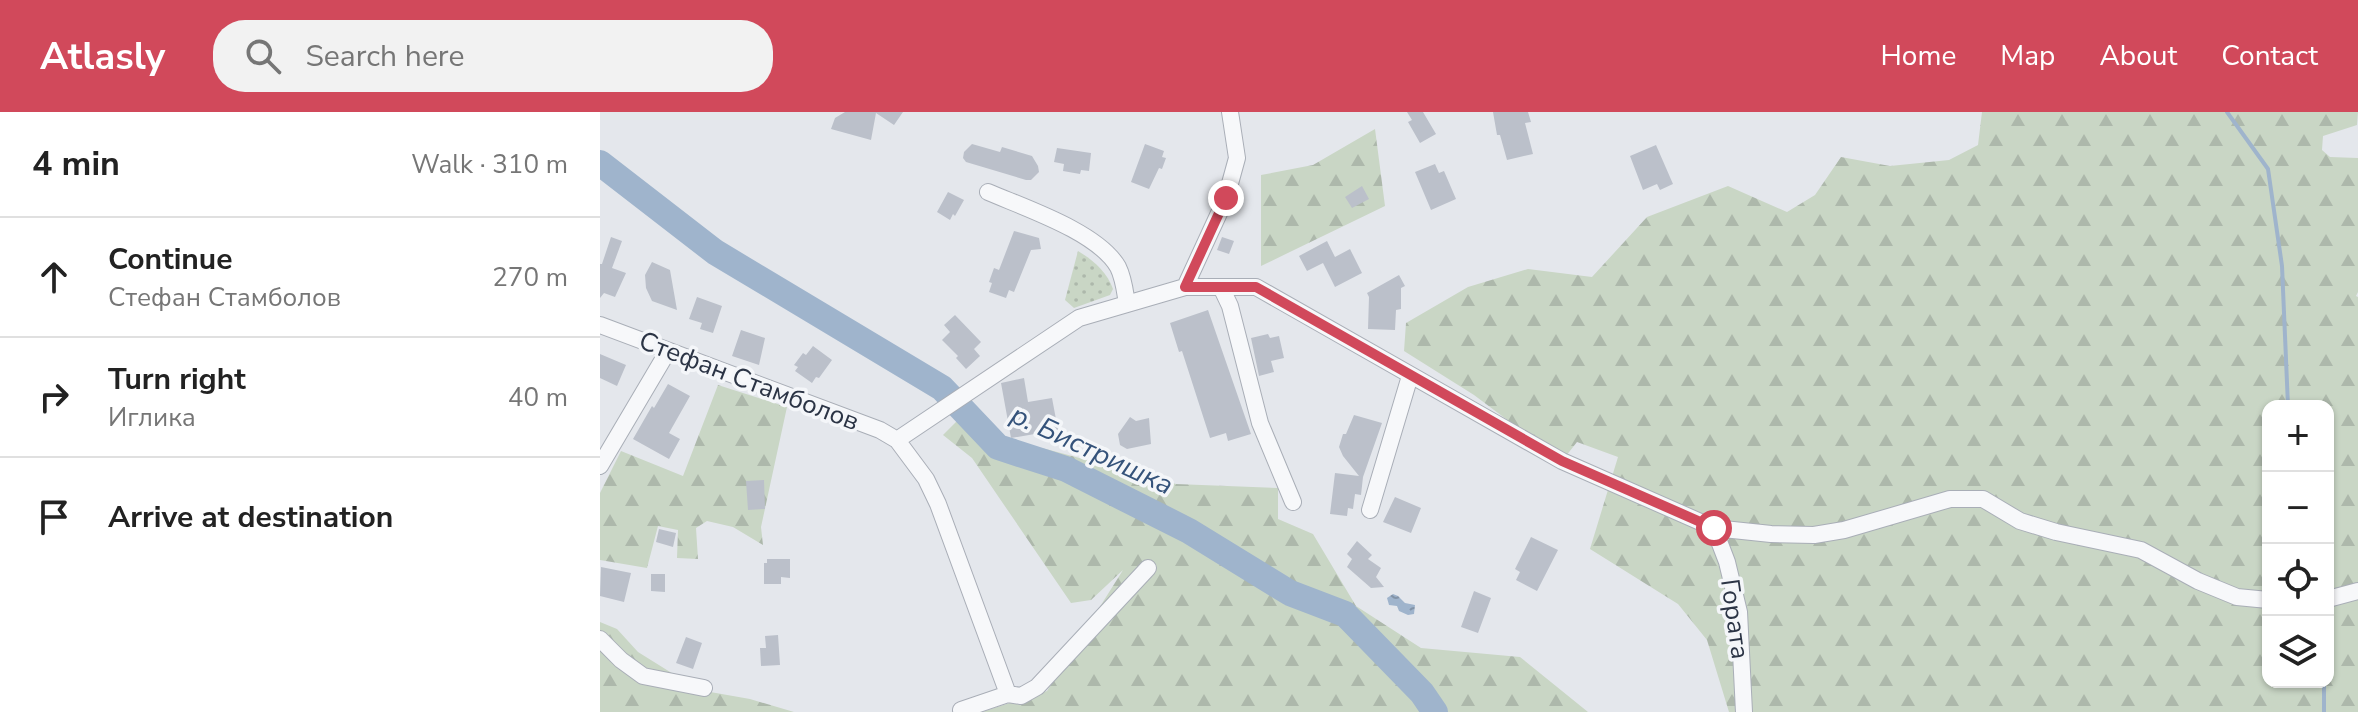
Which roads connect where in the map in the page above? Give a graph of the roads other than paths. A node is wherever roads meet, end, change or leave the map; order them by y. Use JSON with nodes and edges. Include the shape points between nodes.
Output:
{"nodes":[{"id":1,"x":1230,"y":112,"type":"edge"},
{"id":2,"x":988,"y":192,"type":"dead end"},
{"id":3,"x":1185,"y":287,"type":"junction"},
{"id":4,"x":1221,"y":287,"type":"junction"},
{"id":5,"x":1127,"y":304,"type":"junction"},
{"id":6,"x":600,"y":325,"type":"edge"},
{"id":7,"x":668,"y":351,"type":"junction"},
{"id":8,"x":1410,"y":376,"type":"junction"},
{"id":9,"x":897,"y":440,"type":"junction"},
{"id":10,"x":600,"y":466,"type":"edge"},
{"id":11,"x":1293,"y":502,"type":"dead end"},
{"id":12,"x":1370,"y":510,"type":"dead end"},
{"id":13,"x":1714,"y":528,"type":"junction"},
{"id":14,"x":1148,"y":568,"type":"dead end"},
{"id":15,"x":2358,"y":591,"type":"edge"},
{"id":16,"x":2334,"y":597,"type":"edge"},
{"id":17,"x":2262,"y":599,"type":"edge"},
{"id":18,"x":600,"y":639,"type":"edge"},
{"id":19,"x":704,"y":688,"type":"dead end"},
{"id":20,"x":1008,"y":694,"type":"junction"},
{"id":21,"x":961,"y":710,"type":"dead end"},
{"id":22,"x":1744,"y":712,"type":"edge"}],
"edges":[{"from":1,"to":3,"type":"street","via":[[1237,158],[1226,198]]},
{"from":2,"to":5,"type":"street","via":[[1098,246],[1117,266]]},
{"from":3,"to":4,"type":"street"},
{"from":3,"to":5,"type":"street"},
{"from":4,"to":8,"type":"street","via":[[1256,287]]},
{"from":4,"to":11,"type":"street","via":[[1260,423]]},
{"from":5,"to":9,"type":"street","via":[[1079,318]]},
{"from":6,"to":7,"type":"street","name":"Стефан Стамболов"},
{"from":7,"to":9,"type":"street","name":"Стефан Стамболов"},
{"from":7,"to":10,"type":"street"},
{"from":8,"to":12,"type":"street"},
{"from":8,"to":13,"type":"street","via":[[1562,461]]},
{"from":9,"to":20,"type":"street","name":"Стефан Стамболов","via":[[938,504]]},
{"from":13,"to":17,"type":"street","via":[[1814,535],[1950,499],[1983,499],[2020,521],[2141,550],[2237,597]]},
{"from":13,"to":22,"type":"street","name":"Гората","via":[[1739,612]]},
{"from":14,"to":20,"type":"street","via":[[1037,687],[1021,696]]},
{"from":15,"to":16,"type":"street"},
{"from":18,"to":19,"type":"street","via":[[643,676]]},
{"from":20,"to":21,"type":"street"}]}
